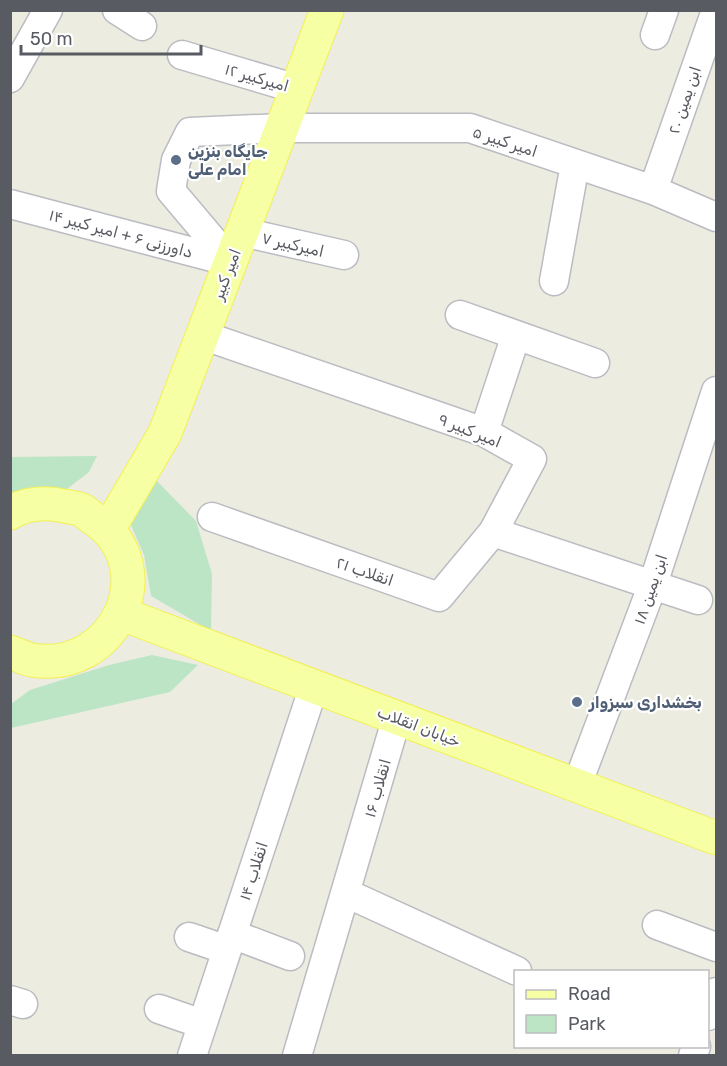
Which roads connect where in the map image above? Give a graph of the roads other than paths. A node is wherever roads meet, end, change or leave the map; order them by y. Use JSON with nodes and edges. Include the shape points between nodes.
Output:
{"nodes":[{"id":1,"x":48,"y":10,"type":"edge"},
{"id":2,"x":117,"y":10,"type":"edge"},
{"id":3,"x":327,"y":10,"type":"edge"},
{"id":4,"x":716,"y":10,"type":"edge"},
{"id":5,"x":142,"y":26,"type":"dead end"},
{"id":6,"x":182,"y":55,"type":"dead end"},
{"id":7,"x":10,"y":78,"type":"edge"},
{"id":8,"x":297,"y":89,"type":"junction"},
{"id":9,"x":282,"y":128,"type":"junction"},
{"id":10,"x":575,"y":164,"type":"junction"},
{"id":11,"x":653,"y":190,"type":"junction"},
{"id":12,"x":11,"y":204,"type":"edge"},
{"id":13,"x":717,"y":217,"type":"edge"},
{"id":14,"x":236,"y":247,"type":"junction"},
{"id":15,"x":344,"y":255,"type":"dead end"},
{"id":16,"x":554,"y":281,"type":"dead end"},
{"id":17,"x":460,"y":315,"type":"dead end"},
{"id":18,"x":202,"y":335,"type":"junction"},
{"id":19,"x":516,"y":335,"type":"junction"},
{"id":20,"x":595,"y":363,"type":"dead end"},
{"id":21,"x":717,"y":391,"type":"edge"},
{"id":22,"x":484,"y":432,"type":"junction"},
{"id":23,"x":10,"y":513,"type":"edge"},
{"id":24,"x":212,"y":517,"type":"dead end"},
{"id":25,"x":108,"y":530,"type":"junction"},
{"id":26,"x":493,"y":532,"type":"junction"},
{"id":27,"x":652,"y":584,"type":"junction"},
{"id":28,"x":698,"y":600,"type":"dead end"},
{"id":29,"x":122,"y":614,"type":"junction"},
{"id":30,"x":10,"y":652,"type":"edge"},
{"id":31,"x":314,"y":686,"type":"junction"},
{"id":32,"x":397,"y":717,"type":"junction"},
{"id":33,"x":577,"y":785,"type":"junction"},
{"id":34,"x":717,"y":838,"type":"edge"},
{"id":35,"x":346,"y":893,"type":"junction"},
{"id":36,"x":657,"y":925,"type":"dead end"},
{"id":37,"x":189,"y":937,"type":"dead end"},
{"id":38,"x":229,"y":942,"type":"junction"},
{"id":39,"x":717,"y":947,"type":"edge"},
{"id":40,"x":290,"y":956,"type":"dead end"},
{"id":41,"x":515,"y":970,"type":"edge"},
{"id":42,"x":717,"y":992,"type":"edge"},
{"id":43,"x":159,"y":1009,"type":"dead end"},
{"id":44,"x":709,"y":1014,"type":"edge"},
{"id":45,"x":202,"y":1024,"type":"junction"},
{"id":46,"x":192,"y":1056,"type":"edge"},
{"id":47,"x":297,"y":1056,"type":"edge"}],
"edges":[{"from":1,"to":7,"type":"street"},
{"from":2,"to":5,"type":"street"},
{"from":3,"to":8,"type":"main road","name":"امیر کبیر"},
{"from":4,"to":11,"type":"street","name":"ابن یمین ۲۰"},
{"from":6,"to":8,"type":"street","name":"امیرکبیر ۱۲"},
{"from":8,"to":9,"type":"main road","name":"امیر کبیر"},
{"from":9,"to":10,"type":"street","name":"امیر کبیر ۵","via":[[470,128]]},
{"from":9,"to":14,"type":"main road","name":"امیر کبیر"},
{"from":9,"to":14,"type":"street","name":"امیر کبیر ۵","via":[[190,132],[176,160],[171,191]]},
{"from":10,"to":11,"type":"street","name":"امیر کبیر ۵"},
{"from":10,"to":16,"type":"street"},
{"from":11,"to":13,"type":"street","name":"امیر کبیر ۵"},
{"from":12,"to":14,"type":"street","name":"داورزنی ۶ + امیر کبیر ۱۴"},
{"from":14,"to":15,"type":"street","name":"امیرکبیر ۷"},
{"from":14,"to":18,"type":"main road","name":"امیر کبیر"},
{"from":17,"to":19,"type":"street"},
{"from":18,"to":22,"type":"street","name":"امیر کبیر ۹"},
{"from":18,"to":25,"type":"main road","name":"امیر کبیر","via":[[165,433]]},
{"from":19,"to":20,"type":"street"},
{"from":19,"to":22,"type":"street"},
{"from":21,"to":27,"type":"street","name":"ابن یمین ۱۸"},
{"from":22,"to":26,"type":"street","name":"امیر کبیر ۹","via":[[532,459]]},
{"from":23,"to":25,"type":"main road","via":[[49,503],[82,510]]},
{"from":24,"to":26,"type":"street","name":"انقلاب ۲۱","via":[[439,597]]},
{"from":25,"to":29,"type":"main road","via":[[124,556],[128,585]]},
{"from":26,"to":27,"type":"street"},
{"from":27,"to":28,"type":"street"},
{"from":27,"to":33,"type":"street","name":"ابن یمین ۱۸"},
{"from":29,"to":30,"type":"main road","via":[[106,637],[85,654],[58,661],[30,660]]},
{"from":29,"to":31,"type":"main road","name":"خیابان انقلاب"},
{"from":31,"to":32,"type":"main road","name":"خیابان انقلاب"},
{"from":31,"to":38,"type":"street","name":"انقلاب ۱۴"},
{"from":32,"to":33,"type":"main road","name":"خیابان انقلاب"},
{"from":32,"to":35,"type":"street","name":"انقلاب ۱۶"},
{"from":33,"to":34,"type":"main road","name":"خیابان انقلاب"},
{"from":35,"to":41,"type":"street"},
{"from":35,"to":47,"type":"street","name":"انقلاب ۱۶"},
{"from":36,"to":39,"type":"street"},
{"from":37,"to":38,"type":"street"},
{"from":38,"to":40,"type":"street"},
{"from":38,"to":45,"type":"street","name":"انقلاب ۱۴"},
{"from":42,"to":44,"type":"street"},
{"from":43,"to":45,"type":"street"},
{"from":45,"to":46,"type":"street","name":"انقلاب ۱۴"}]}
